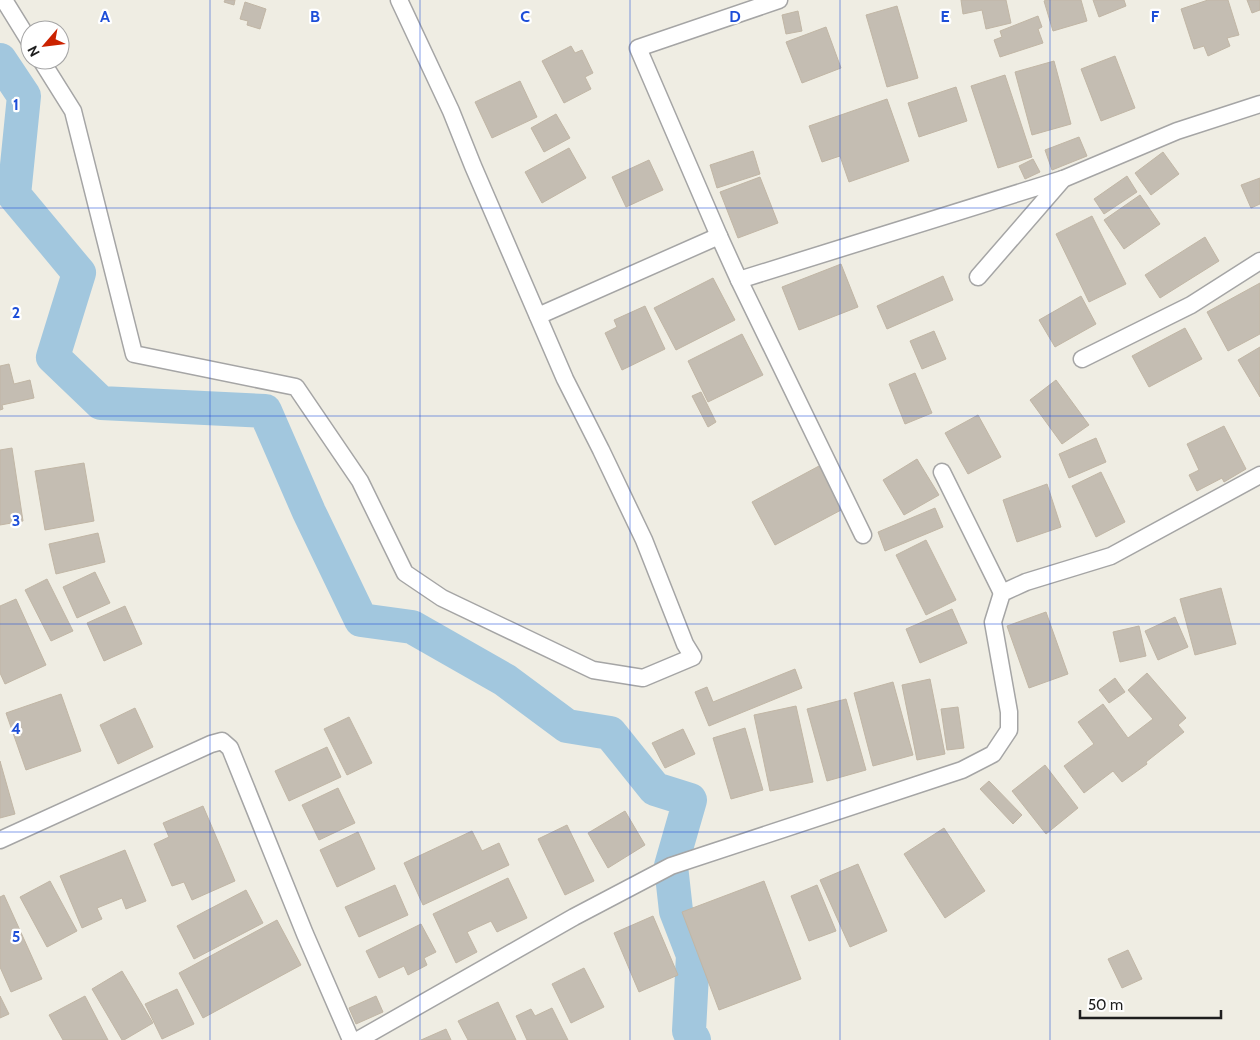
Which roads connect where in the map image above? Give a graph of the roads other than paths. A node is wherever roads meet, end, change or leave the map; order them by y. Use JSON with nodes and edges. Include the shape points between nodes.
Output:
{"nodes":[{"id":1,"x":4,"y":0,"type":"edge"},
{"id":2,"x":399,"y":0,"type":"edge"},
{"id":3,"x":779,"y":0,"type":"edge"},
{"id":4,"x":20,"y":26,"type":"edge"},
{"id":5,"x":47,"y":70,"type":"edge"},
{"id":6,"x":1260,"y":104,"type":"edge"},
{"id":7,"x":1063,"y":179,"type":"junction"},
{"id":8,"x":719,"y":236,"type":"junction"},
{"id":9,"x":1260,"y":261,"type":"edge"},
{"id":10,"x":978,"y":277,"type":"dead end"},
{"id":11,"x":739,"y":280,"type":"junction"},
{"id":12,"x":538,"y":316,"type":"junction"},
{"id":13,"x":1082,"y":359,"type":"dead end"},
{"id":14,"x":942,"y":472,"type":"dead end"},
{"id":15,"x":1260,"y":476,"type":"edge"},
{"id":16,"x":863,"y":535,"type":"dead end"},
{"id":17,"x":1002,"y":593,"type":"junction"},
{"id":18,"x":0,"y":840,"type":"edge"},
{"id":19,"x":351,"y":1040,"type":"edge"},
{"id":20,"x":358,"y":1040,"type":"edge"}],
"edges":[{"from":1,"to":4,"type":"street"},
{"from":2,"to":12,"type":"street","via":[[451,111]]},
{"from":3,"to":8,"type":"street","via":[[638,48]]},
{"from":5,"to":12,"type":"street","via":[[73,112],[134,354],[296,387],[360,481],[405,573],[442,598],[593,670],[642,678],[693,657],[644,540],[565,379]]},
{"from":6,"to":7,"type":"street","via":[[1177,131]]},
{"from":7,"to":10,"type":"street"},
{"from":7,"to":11,"type":"street"},
{"from":8,"to":11,"type":"street"},
{"from":8,"to":12,"type":"street"},
{"from":9,"to":13,"type":"street","via":[[1191,305]]},
{"from":11,"to":16,"type":"street"},
{"from":14,"to":17,"type":"street"},
{"from":15,"to":17,"type":"street","via":[[1111,556],[1026,582]]},
{"from":17,"to":20,"type":"street","via":[[993,622],[1009,712],[1009,730],[993,754],[962,770],[671,866],[574,917]]},
{"from":18,"to":19,"type":"street","via":[[222,741],[230,748]]}]}
